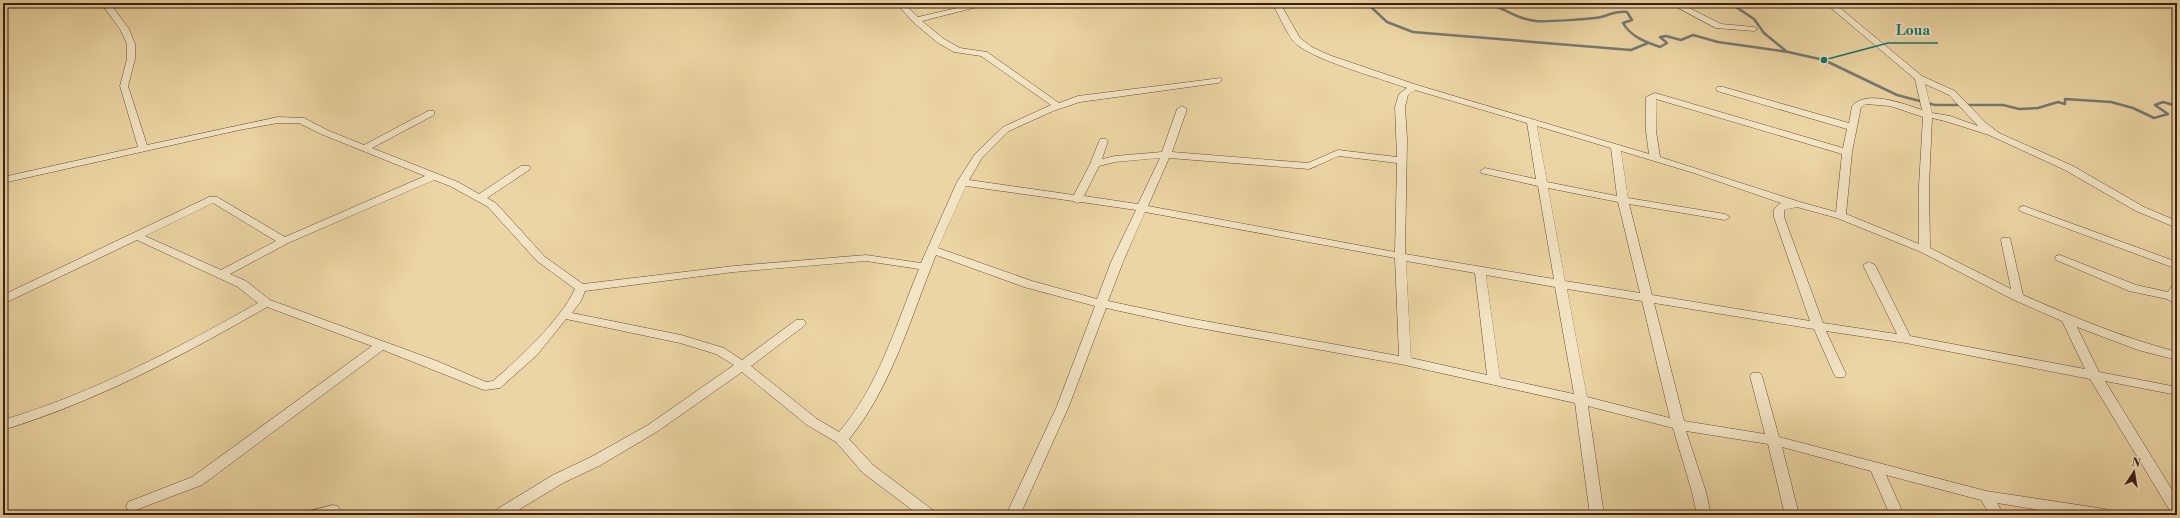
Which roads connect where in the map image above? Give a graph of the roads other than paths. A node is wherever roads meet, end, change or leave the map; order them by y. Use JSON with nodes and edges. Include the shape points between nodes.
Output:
{"nodes":[{"id":1,"x":105,"y":3,"type":"edge"},
{"id":2,"x":900,"y":3,"type":"edge"},
{"id":3,"x":989,"y":3,"type":"edge"},
{"id":4,"x":1672,"y":3,"type":"edge"},
{"id":5,"x":1829,"y":3,"type":"edge"},
{"id":6,"x":1276,"y":4,"type":"edge"},
{"id":7,"x":916,"y":20,"type":"junction"},
{"id":8,"x":1754,"y":29,"type":"dead end"},
{"id":9,"x":1920,"y":78,"type":"junction"},
{"id":10,"x":1218,"y":80,"type":"dead end"},
{"id":11,"x":1414,"y":87,"type":"junction"},
{"id":12,"x":1720,"y":89,"type":"dead end"},
{"id":13,"x":1058,"y":106,"type":"junction"},
{"id":14,"x":1925,"y":107,"type":"junction"},
{"id":15,"x":1182,"y":108,"type":"dead end"},
{"id":16,"x":431,"y":113,"type":"dead end"},
{"id":17,"x":1531,"y":121,"type":"junction"},
{"id":18,"x":1851,"y":127,"type":"junction"},
{"id":19,"x":1996,"y":135,"type":"junction"},
{"id":20,"x":1103,"y":141,"type":"dead end"},
{"id":21,"x":1616,"y":147,"type":"junction"},
{"id":22,"x":365,"y":148,"type":"junction"},
{"id":23,"x":144,"y":149,"type":"junction"},
{"id":24,"x":1847,"y":152,"type":"junction"},
{"id":25,"x":1166,"y":155,"type":"junction"},
{"id":26,"x":1654,"y":158,"type":"junction"},
{"id":27,"x":1402,"y":161,"type":"junction"},
{"id":28,"x":1095,"y":164,"type":"junction"},
{"id":29,"x":525,"y":168,"type":"dead end"},
{"id":30,"x":1485,"y":171,"type":"dead end"},
{"id":31,"x":434,"y":176,"type":"junction"},
{"id":32,"x":3,"y":180,"type":"edge"},
{"id":33,"x":962,"y":182,"type":"junction"},
{"id":34,"x":1542,"y":183,"type":"junction"},
{"id":35,"x":480,"y":198,"type":"junction"},
{"id":36,"x":1077,"y":200,"type":"junction"},
{"id":37,"x":1623,"y":200,"type":"junction"},
{"id":38,"x":1796,"y":204,"type":"junction"},
{"id":39,"x":1143,"y":208,"type":"junction"},
{"id":40,"x":2024,"y":209,"type":"dead end"},
{"id":41,"x":1841,"y":216,"type":"junction"},
{"id":42,"x":1724,"y":217,"type":"dead end"},
{"id":43,"x":2177,"y":225,"type":"edge"},
{"id":44,"x":135,"y":235,"type":"junction"},
{"id":45,"x":2006,"y":240,"type":"dead end"},
{"id":46,"x":284,"y":241,"type":"junction"},
{"id":47,"x":932,"y":250,"type":"junction"},
{"id":48,"x":1925,"y":250,"type":"junction"},
{"id":49,"x":1400,"y":255,"type":"junction"},
{"id":50,"x":2060,"y":258,"type":"dead end"},
{"id":51,"x":1869,"y":265,"type":"dead end"},
{"id":52,"x":2177,"y":266,"type":"edge"},
{"id":53,"x":926,"y":267,"type":"junction"},
{"id":54,"x":1480,"y":271,"type":"junction"},
{"id":55,"x":222,"y":274,"type":"junction"},
{"id":56,"x":1561,"y":284,"type":"junction"},
{"id":57,"x":581,"y":288,"type":"junction"},
{"id":58,"x":2175,"y":295,"type":"edge"},
{"id":59,"x":2018,"y":297,"type":"junction"},
{"id":60,"x":1646,"y":298,"type":"junction"},
{"id":61,"x":3,"y":300,"type":"edge"},
{"id":62,"x":266,"y":303,"type":"junction"},
{"id":63,"x":1102,"y":303,"type":"junction"},
{"id":64,"x":564,"y":315,"type":"junction"},
{"id":65,"x":2067,"y":319,"type":"junction"},
{"id":66,"x":800,"y":323,"type":"dead end"},
{"id":67,"x":1818,"y":326,"type":"junction"},
{"id":68,"x":1906,"y":339,"type":"junction"},
{"id":69,"x":380,"y":346,"type":"junction"},
{"id":70,"x":2177,"y":357,"type":"edge"},
{"id":71,"x":1405,"y":361,"type":"junction"},
{"id":72,"x":742,"y":365,"type":"junction"},
{"id":73,"x":1840,"y":374,"type":"dead end"},
{"id":74,"x":1756,"y":376,"type":"dead end"},
{"id":75,"x":2095,"y":376,"type":"junction"},
{"id":76,"x":1494,"y":381,"type":"junction"},
{"id":77,"x":2177,"y":392,"type":"edge"},
{"id":78,"x":1581,"y":400,"type":"junction"},
{"id":79,"x":3,"y":425,"type":"edge"},
{"id":80,"x":1678,"y":425,"type":"junction"},
{"id":81,"x":841,"y":439,"type":"junction"},
{"id":82,"x":1774,"y":440,"type":"junction"},
{"id":83,"x":1877,"y":469,"type":"junction"},
{"id":84,"x":1986,"y":496,"type":"junction"},
{"id":85,"x":133,"y":506,"type":"dead end"},
{"id":86,"x":333,"y":510,"type":"dead end"},
{"id":87,"x":2177,"y":510,"type":"edge"},
{"id":88,"x":314,"y":515,"type":"edge"},
{"id":89,"x":499,"y":515,"type":"edge"},
{"id":90,"x":929,"y":515,"type":"edge"},
{"id":91,"x":1013,"y":515,"type":"edge"},
{"id":92,"x":1597,"y":515,"type":"edge"},
{"id":93,"x":1704,"y":515,"type":"edge"},
{"id":94,"x":1792,"y":515,"type":"edge"},
{"id":95,"x":1897,"y":515,"type":"edge"},
{"id":96,"x":1997,"y":515,"type":"edge"},
{"id":97,"x":2105,"y":515,"type":"edge"}],
"edges":[{"from":1,"to":23,"type":"street","via":[[118,17],[130,43],[132,58],[124,86]]},
{"from":2,"to":7,"type":"street"},
{"from":3,"to":7,"type":"street"},
{"from":4,"to":8,"type":"street","via":[[1714,25]]},
{"from":5,"to":9,"type":"street"},
{"from":6,"to":11,"type":"street","via":[[1297,40],[1309,50]]},
{"from":7,"to":13,"type":"street","via":[[952,48],[984,54]]},
{"from":9,"to":14,"type":"street"},
{"from":9,"to":19,"type":"street","via":[[1952,93],[1958,102]]},
{"from":10,"to":13,"type":"street","via":[[1098,95]]},
{"from":11,"to":17,"type":"street"},
{"from":11,"to":27,"type":"street","via":[[1404,94],[1401,102]]},
{"from":12,"to":18,"type":"street"},
{"from":13,"to":33,"type":"street","via":[[1006,129],[978,156]]},
{"from":14,"to":18,"type":"street","via":[[1868,100],[1857,106]]},
{"from":14,"to":19,"type":"street","via":[[1947,118]]},
{"from":14,"to":48,"type":"street"},
{"from":15,"to":25,"type":"street"},
{"from":16,"to":22,"type":"street"},
{"from":17,"to":21,"type":"street"},
{"from":17,"to":34,"type":"street"},
{"from":18,"to":24,"type":"street"},
{"from":19,"to":43,"type":"street","via":[[2069,168],[2140,209]]},
{"from":20,"to":28,"type":"street"},
{"from":21,"to":26,"type":"street"},
{"from":21,"to":37,"type":"street"},
{"from":22,"to":23,"type":"street","via":[[291,118]]},
{"from":22,"to":31,"type":"street"},
{"from":23,"to":32,"type":"street"},
{"from":24,"to":26,"type":"street","via":[[1656,96],[1651,97]]},
{"from":24,"to":41,"type":"street"},
{"from":25,"to":27,"type":"street","via":[[1304,166],[1313,165],[1338,153]]},
{"from":25,"to":28,"type":"street","via":[[1115,159]]},
{"from":25,"to":39,"type":"street"},
{"from":26,"to":38,"type":"street"},
{"from":27,"to":49,"type":"street"},
{"from":28,"to":36,"type":"street"},
{"from":29,"to":35,"type":"street"},
{"from":30,"to":34,"type":"street"},
{"from":31,"to":35,"type":"street"},
{"from":31,"to":46,"type":"street"},
{"from":33,"to":36,"type":"street"},
{"from":33,"to":47,"type":"street"},
{"from":34,"to":37,"type":"street"},
{"from":34,"to":56,"type":"street"},
{"from":35,"to":57,"type":"street","via":[[492,205],[541,259]]},
{"from":36,"to":39,"type":"street"},
{"from":37,"to":42,"type":"street"},
{"from":37,"to":60,"type":"street"},
{"from":38,"to":41,"type":"street"},
{"from":38,"to":67,"type":"street","via":[[1784,205],[1779,209],[1779,217]]},
{"from":39,"to":49,"type":"street"},
{"from":39,"to":63,"type":"street","via":[[1117,262]]},
{"from":40,"to":52,"type":"street"},
{"from":41,"to":48,"type":"street"},
{"from":44,"to":46,"type":"street","via":[[213,199]]},
{"from":44,"to":55,"type":"street"},
{"from":44,"to":61,"type":"street"},
{"from":45,"to":59,"type":"street"},
{"from":46,"to":55,"type":"street"},
{"from":47,"to":53,"type":"street"},
{"from":47,"to":63,"type":"street","via":[[1028,284]]},
{"from":48,"to":59,"type":"street"},
{"from":49,"to":54,"type":"street"},
{"from":49,"to":71,"type":"street"},
{"from":50,"to":58,"type":"street","via":[[2133,288]]},
{"from":51,"to":68,"type":"street"},
{"from":53,"to":57,"type":"street","via":[[887,260],[843,259],[734,269]]},
{"from":53,"to":81,"type":"street","via":[[885,369],[855,424]]},
{"from":54,"to":56,"type":"street"},
{"from":54,"to":76,"type":"street"},
{"from":55,"to":62,"type":"street","via":[[242,284]]},
{"from":56,"to":60,"type":"street"},
{"from":56,"to":78,"type":"street"},
{"from":57,"to":64,"type":"street"},
{"from":59,"to":65,"type":"street"},
{"from":60,"to":67,"type":"street"},
{"from":60,"to":80,"type":"street"},
{"from":62,"to":69,"type":"street"},
{"from":62,"to":79,"type":"street","via":[[186,349],[115,383]]},
{"from":63,"to":71,"type":"street","via":[[1188,322]]},
{"from":63,"to":91,"type":"street","via":[[1063,406]]},
{"from":64,"to":69,"type":"street","via":[[538,346],[496,385],[489,386]]},
{"from":64,"to":72,"type":"street","via":[[681,339],[720,351]]},
{"from":65,"to":70,"type":"street","via":[[2134,345]]},
{"from":65,"to":75,"type":"street"},
{"from":66,"to":72,"type":"street"},
{"from":67,"to":68,"type":"street"},
{"from":67,"to":73,"type":"street"},
{"from":68,"to":75,"type":"street"},
{"from":69,"to":85,"type":"street","via":[[218,467],[196,481]]},
{"from":71,"to":76,"type":"street"},
{"from":72,"to":81,"type":"street","via":[[812,422]]},
{"from":72,"to":89,"type":"street","via":[[653,428],[596,461],[558,479]]},
{"from":74,"to":82,"type":"street"},
{"from":75,"to":77,"type":"street"},
{"from":75,"to":87,"type":"street"},
{"from":76,"to":78,"type":"street"},
{"from":78,"to":80,"type":"street"},
{"from":78,"to":92,"type":"street"},
{"from":80,"to":82,"type":"street"},
{"from":80,"to":93,"type":"street"},
{"from":81,"to":90,"type":"street","via":[[868,469]]},
{"from":82,"to":83,"type":"street"},
{"from":82,"to":94,"type":"street"},
{"from":83,"to":84,"type":"street"},
{"from":83,"to":95,"type":"street"},
{"from":84,"to":96,"type":"street"},
{"from":84,"to":97,"type":"street"},
{"from":86,"to":88,"type":"street"}]}
